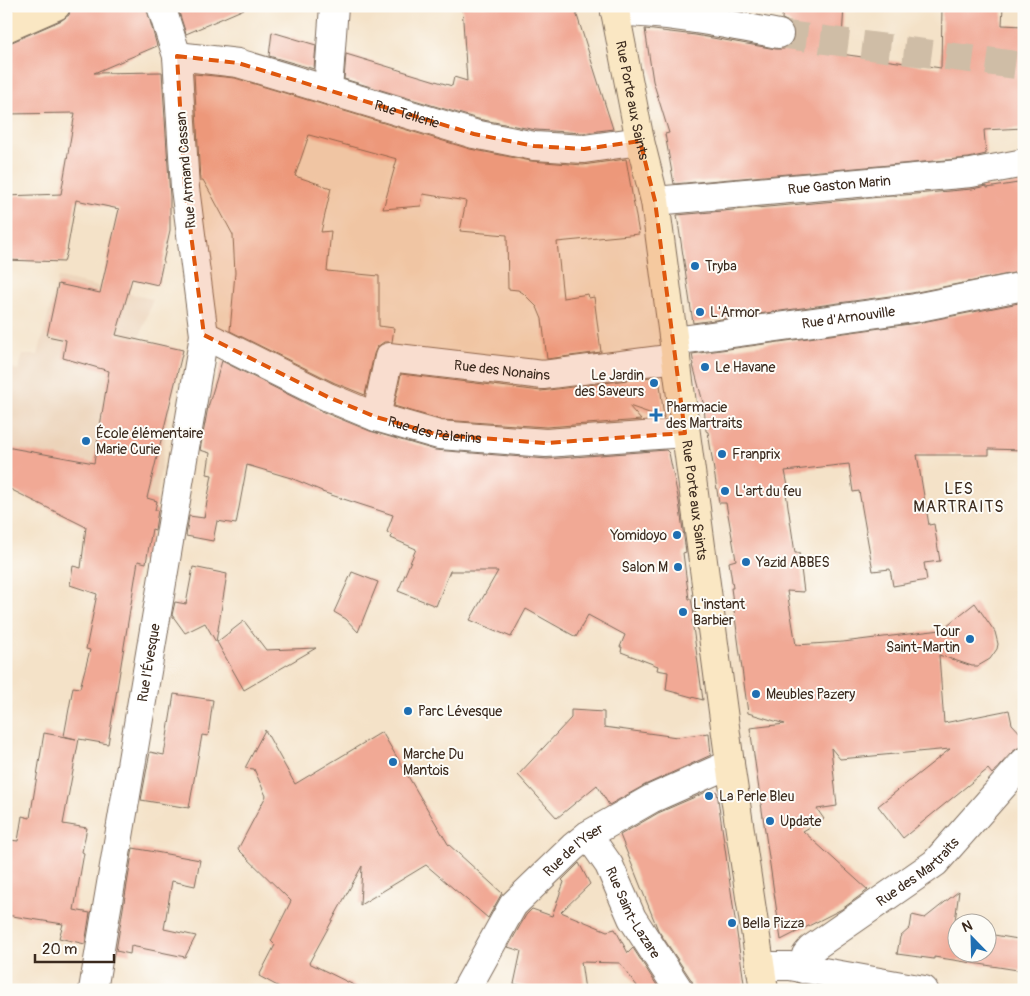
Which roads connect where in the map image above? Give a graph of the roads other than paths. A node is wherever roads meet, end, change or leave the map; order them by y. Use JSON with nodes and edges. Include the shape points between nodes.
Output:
{"nodes":[{"id":1,"x":56,"y":6,"type":"edge"},
{"id":2,"x":161,"y":6,"type":"edge"},
{"id":3,"x":334,"y":6,"type":"edge"},
{"id":4,"x":614,"y":9,"type":"edge"},
{"id":5,"x":6,"y":28,"type":"edge"},
{"id":6,"x":779,"y":34,"type":"tunnel mouth"},
{"id":7,"x":177,"y":56,"type":"junction"},
{"id":8,"x":328,"y":90,"type":"junction"},
{"id":9,"x":640,"y":141,"type":"junction"},
{"id":10,"x":1024,"y":164,"type":"edge"},
{"id":11,"x":655,"y":201,"type":"junction"},
{"id":12,"x":1024,"y":286,"type":"edge"},
{"id":13,"x":204,"y":335,"type":"junction"},
{"id":14,"x":675,"y":350,"type":"junction"},
{"id":15,"x":376,"y":417,"type":"junction"},
{"id":16,"x":685,"y":433,"type":"junction"},
{"id":17,"x":1024,"y":762,"type":"edge"},
{"id":18,"x":730,"y":764,"type":"junction"},
{"id":19,"x":588,"y":834,"type":"junction"},
{"id":20,"x":803,"y":969,"type":"junction"},
{"id":21,"x":762,"y":978,"type":"edge"},
{"id":22,"x":93,"y":990,"type":"edge"},
{"id":23,"x":466,"y":990,"type":"edge"},
{"id":24,"x":679,"y":990,"type":"edge"},
{"id":25,"x":924,"y":990,"type":"edge"}],
"edges":[{"from":1,"to":5,"type":"main road"},
{"from":2,"to":7,"type":"street","name":"Rue Armand Cassan"},
{"from":3,"to":8,"type":"street"},
{"from":4,"to":6,"type":"street"},
{"from":4,"to":9,"type":"main road","name":"Rue Porte aux Saints"},
{"from":7,"to":8,"type":"street","name":"Rue Tellerie","via":[[238,63]]},
{"from":7,"to":13,"type":"street","name":"Rue Armand Cassan","via":[[186,188]]},
{"from":8,"to":9,"type":"street","name":"Rue Tellerie","via":[[474,134],[534,146],[584,149]]},
{"from":9,"to":11,"type":"main road","name":"Rue Porte aux Saints"},
{"from":10,"to":11,"type":"street","name":"Rue Gaston Marin","via":[[971,173]]},
{"from":11,"to":14,"type":"main road","name":"Rue Porte aux Saints"},
{"from":12,"to":14,"type":"street","name":"Rue d'Arnouville"},
{"from":13,"to":15,"type":"street","name":"Rue des Pèlerins","via":[[328,397]]},
{"from":13,"to":22,"type":"street","name":"Rue l'Évesque"},
{"from":14,"to":15,"type":"street","name":"Rue des Nonains","via":[[543,375],[389,357]]},
{"from":14,"to":16,"type":"main road","name":"Rue Porte aux Saints"},
{"from":15,"to":16,"type":"street","name":"Rue des Pèlerins","via":[[439,435],[546,443]]},
{"from":16,"to":18,"type":"main road","name":"Rue Porte aux Saints"},
{"from":17,"to":20,"type":"street","name":"Rue des Martraits","via":[[935,863],[811,949],[806,954]]},
{"from":18,"to":19,"type":"street","name":"Rue de l'Yser","via":[[651,799]]},
{"from":18,"to":21,"type":"main road","name":"Rue Porte aux Saints"},
{"from":19,"to":23,"type":"street","name":"Rue de l'Yser","via":[[514,904]]},
{"from":19,"to":24,"type":"street","name":"Rue Saint-Lazare","via":[[609,865],[632,918]]},
{"from":20,"to":21,"type":"street","via":[[780,966]]},
{"from":20,"to":25,"type":"street"}]}
